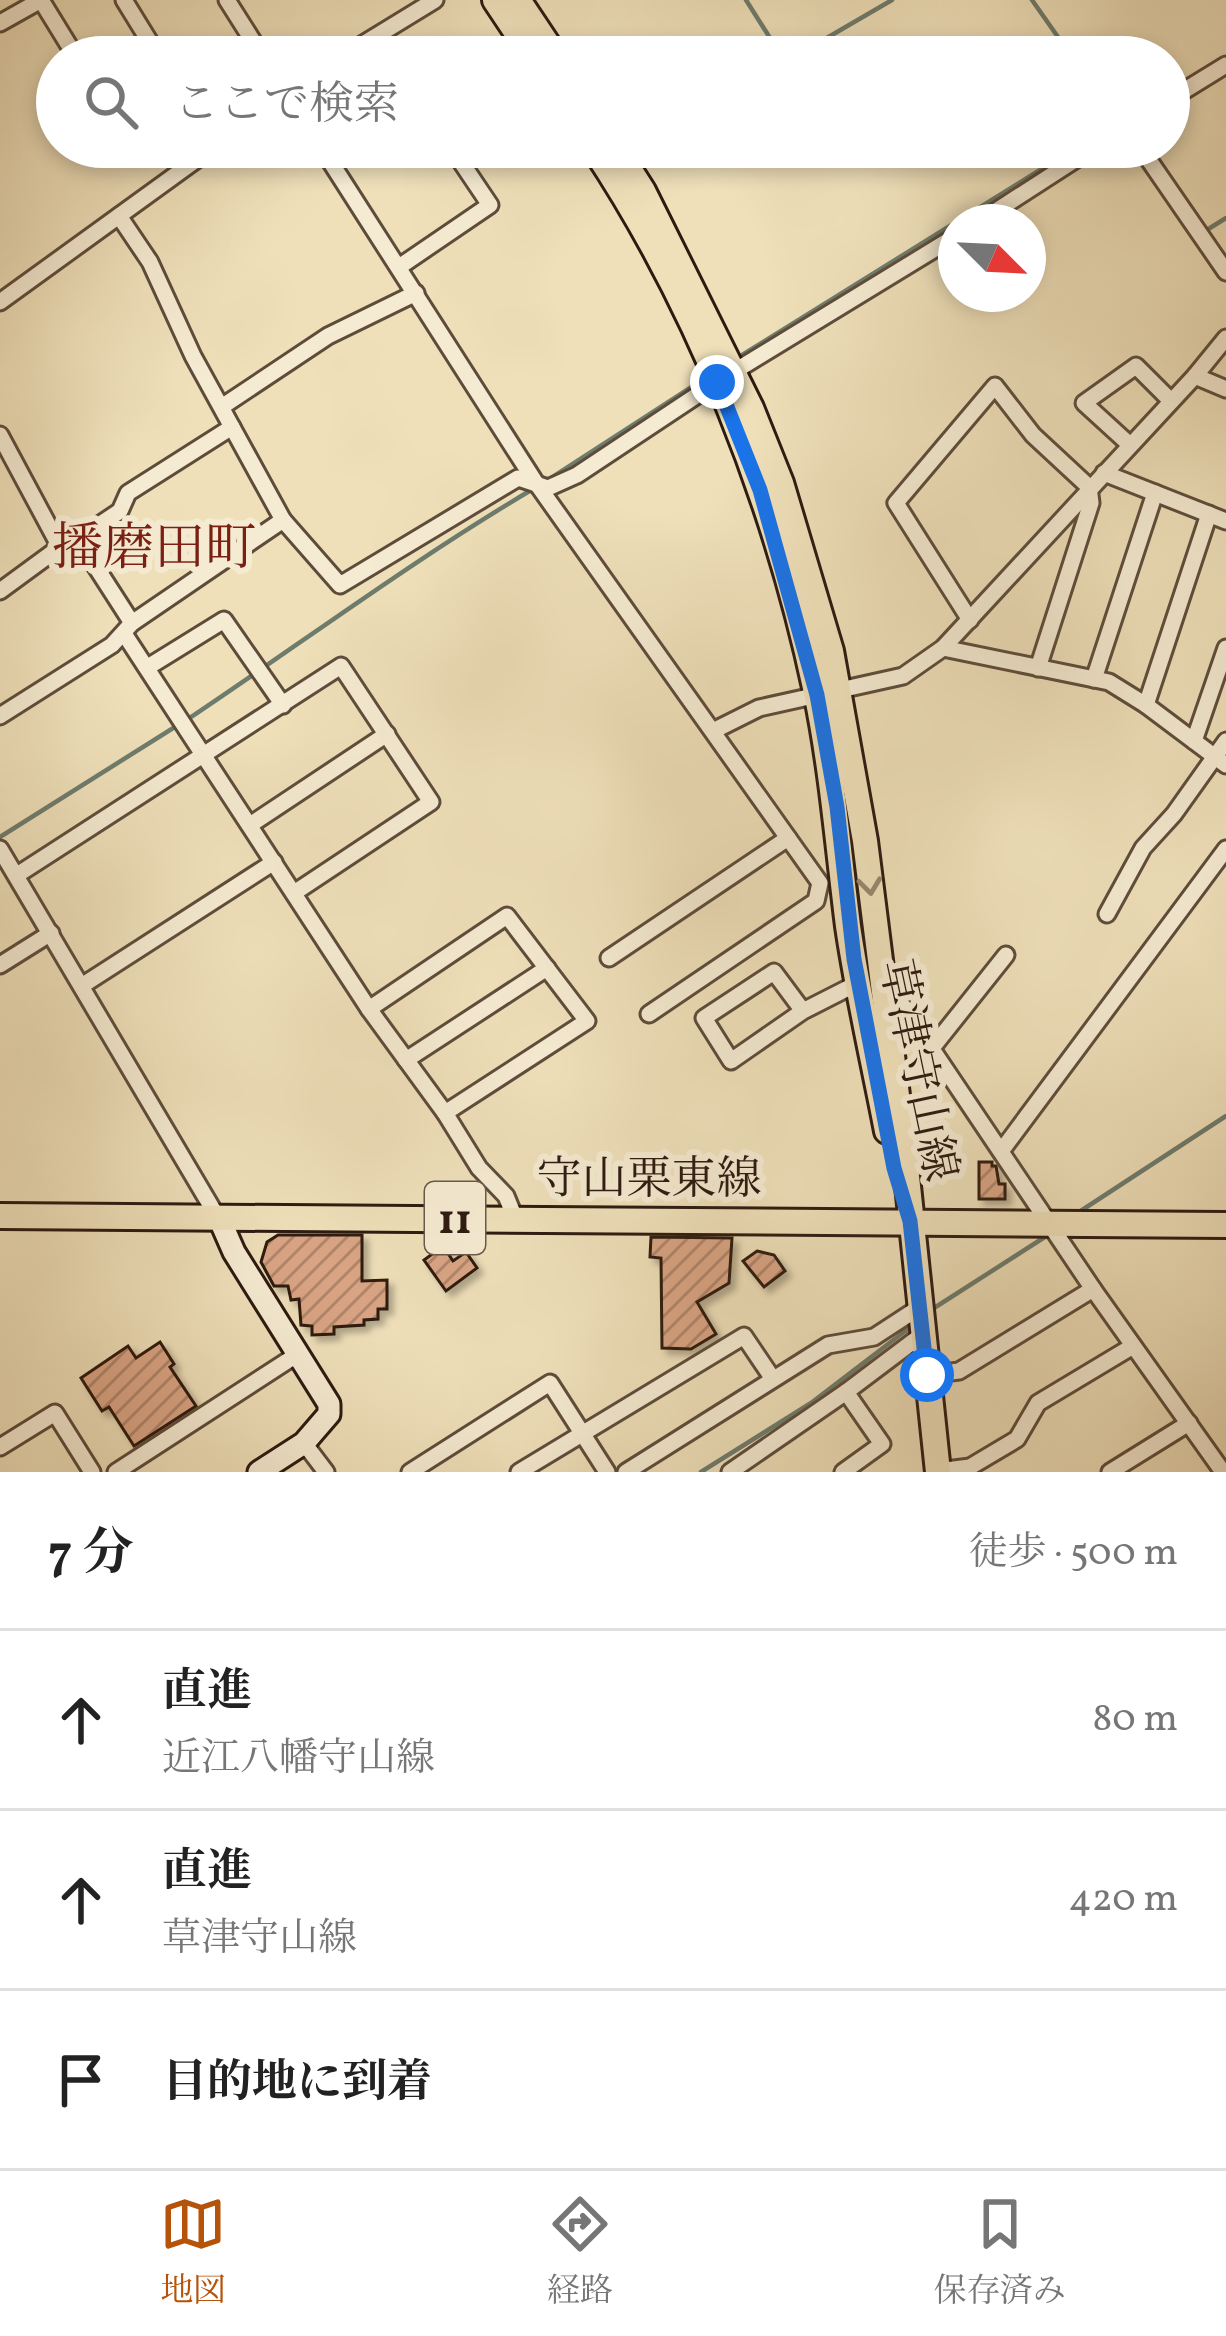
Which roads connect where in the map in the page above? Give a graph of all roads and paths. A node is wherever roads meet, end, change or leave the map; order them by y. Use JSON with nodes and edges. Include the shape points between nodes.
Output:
{"nodes":[{"id":1,"x":41,"y":0,"type":"edge"},
{"id":2,"x":124,"y":0,"type":"edge"},
{"id":3,"x":226,"y":0,"type":"edge"},
{"id":4,"x":435,"y":0,"type":"edge"},
{"id":5,"x":495,"y":0,"type":"edge"},
{"id":6,"x":518,"y":0,"type":"edge"},
{"id":7,"x":0,"y":23,"type":"edge"},
{"id":8,"x":63,"y":36,"type":"edge"},
{"id":9,"x":146,"y":36,"type":"edge"},
{"id":10,"x":249,"y":36,"type":"edge"},
{"id":11,"x":376,"y":36,"type":"edge"},
{"id":12,"x":521,"y":36,"type":"edge"},
{"id":13,"x":530,"y":36,"type":"edge"},
{"id":14,"x":1226,"y":65,"type":"edge"},
{"id":15,"x":1190,"y":87,"type":"edge"},
{"id":16,"x":185,"y":168,"type":"edge"},
{"id":17,"x":335,"y":168,"type":"edge"},
{"id":18,"x":465,"y":168,"type":"edge"},
{"id":19,"x":605,"y":168,"type":"edge"},
{"id":20,"x":628,"y":168,"type":"edge"},
{"id":21,"x":1063,"y":168,"type":"edge"},
{"id":22,"x":1154,"y":168,"type":"edge"},
{"id":23,"x":1007,"y":204,"type":"edge"},
{"id":24,"x":118,"y":216,"type":"junction"},
{"id":25,"x":938,"y":247,"type":"edge"},
{"id":26,"x":399,"y":267,"type":"junction"},
{"id":27,"x":1226,"y":272,"type":"edge"},
{"id":28,"x":416,"y":292,"type":"junction"},
{"id":29,"x":0,"y":302,"type":"edge"},
{"id":30,"x":1226,"y":338,"type":"edge"},
{"id":31,"x":1196,"y":376,"type":"junction"},
{"id":32,"x":726,"y":378,"type":"junction"},
{"id":33,"x":1226,"y":389,"type":"edge"},
{"id":34,"x":1171,"y":401,"type":"junction"},
{"id":35,"x":223,"y":406,"type":"junction"},
{"id":36,"x":232,"y":427,"type":"junction"},
{"id":37,"x":0,"y":435,"type":"edge"},
{"id":38,"x":1130,"y":445,"type":"junction"},
{"id":39,"x":1104,"y":473,"type":"junction"},
{"id":40,"x":534,"y":480,"type":"junction"},
{"id":41,"x":1089,"y":487,"type":"junction"},
{"id":42,"x":1155,"y":493,"type":"junction"},
{"id":43,"x":1209,"y":514,"type":"junction"},
{"id":44,"x":283,"y":520,"type":"junction"},
{"id":45,"x":1226,"y":521,"type":"edge"},
{"id":46,"x":78,"y":539,"type":"junction"},
{"id":47,"x":60,"y":547,"type":"junction"},
{"id":48,"x":0,"y":591,"type":"edge"},
{"id":49,"x":970,"y":620,"type":"junction"},
{"id":50,"x":129,"y":629,"type":"junction"},
{"id":51,"x":943,"y":648,"type":"junction"},
{"id":52,"x":1226,"y":648,"type":"edge"},
{"id":53,"x":148,"y":668,"type":"junction"},
{"id":54,"x":1038,"y":668,"type":"junction"},
{"id":55,"x":1094,"y":679,"type":"junction"},
{"id":56,"x":828,"y":693,"type":"junction"},
{"id":57,"x":283,"y":705,"type":"junction"},
{"id":58,"x":1146,"y":705,"type":"junction"},
{"id":59,"x":0,"y":716,"type":"edge"},
{"id":60,"x":715,"y":730,"type":"junction"},
{"id":61,"x":387,"y":734,"type":"junction"},
{"id":62,"x":1226,"y":740,"type":"edge"},
{"id":63,"x":1194,"y":741,"type":"junction"},
{"id":64,"x":205,"y":757,"type":"junction"},
{"id":65,"x":1220,"y":762,"type":"edge"},
{"id":66,"x":250,"y":825,"type":"junction"},
{"id":67,"x":788,"y":838,"type":"junction"},
{"id":68,"x":0,"y":849,"type":"edge"},
{"id":69,"x":1226,"y":849,"type":"edge"},
{"id":70,"x":274,"y":862,"type":"junction"},
{"id":71,"x":17,"y":875,"type":"junction"},
{"id":72,"x":294,"y":893,"type":"junction"},
{"id":73,"x":1107,"y":914,"type":"dead end"},
{"id":74,"x":51,"y":933,"type":"junction"},
{"id":75,"x":1006,"y":956,"type":"dead end"},
{"id":76,"x":609,"y":958,"type":"dead end"},
{"id":77,"x":0,"y":965,"type":"edge"},
{"id":78,"x":547,"y":968,"type":"junction"},
{"id":79,"x":858,"y":983,"type":"junction"},
{"id":80,"x":83,"y":985,"type":"junction"},
{"id":81,"x":903,"y":1006,"type":"dead end"},
{"id":82,"x":369,"y":1009,"type":"junction"},
{"id":83,"x":803,"y":1011,"type":"junction"},
{"id":84,"x":649,"y":1014,"type":"dead end"},
{"id":85,"x":932,"y":1048,"type":"junction"},
{"id":86,"x":406,"y":1060,"type":"junction"},
{"id":87,"x":445,"y":1113,"type":"junction"},
{"id":88,"x":1002,"y":1150,"type":"junction"},
{"id":89,"x":0,"y":1216,"type":"edge"},
{"id":90,"x":515,"y":1218,"type":"junction"},
{"id":91,"x":220,"y":1220,"type":"junction"},
{"id":92,"x":910,"y":1221,"type":"junction"},
{"id":93,"x":1050,"y":1223,"type":"junction"},
{"id":94,"x":1226,"y":1225,"type":"edge"},
{"id":95,"x":1093,"y":1289,"type":"junction"},
{"id":96,"x":920,"y":1307,"type":"junction"},
{"id":97,"x":923,"y":1334,"type":"junction"},
{"id":98,"x":1133,"y":1346,"type":"junction"},
{"id":99,"x":298,"y":1354,"type":"junction"},
{"id":100,"x":927,"y":1375,"type":"junction"},
{"id":101,"x":773,"y":1379,"type":"junction"},
{"id":102,"x":846,"y":1392,"type":"junction"},
{"id":103,"x":1190,"y":1424,"type":"junction"},
{"id":104,"x":582,"y":1434,"type":"junction"},
{"id":105,"x":304,"y":1443,"type":"junction"},
{"id":106,"x":0,"y":1447,"type":"edge"},
{"id":107,"x":92,"y":1472,"type":"edge"},
{"id":108,"x":116,"y":1472,"type":"edge"},
{"id":109,"x":259,"y":1472,"type":"edge"},
{"id":110,"x":326,"y":1472,"type":"edge"},
{"id":111,"x":410,"y":1472,"type":"edge"},
{"id":112,"x":519,"y":1472,"type":"edge"},
{"id":113,"x":607,"y":1472,"type":"edge"},
{"id":114,"x":626,"y":1472,"type":"edge"},
{"id":115,"x":730,"y":1472,"type":"edge"},
{"id":116,"x":842,"y":1472,"type":"edge"},
{"id":117,"x":938,"y":1472,"type":"edge"},
{"id":118,"x":1110,"y":1472,"type":"edge"},
{"id":119,"x":1223,"y":1472,"type":"edge"}],
"edges":[{"from":1,"to":7,"type":"street"},
{"from":1,"to":8,"type":"street"},
{"from":2,"to":9,"type":"street"},
{"from":3,"to":10,"type":"street"},
{"from":4,"to":11,"type":"street"},
{"from":5,"to":12,"type":"main road"},
{"from":6,"to":13,"type":"main road"},
{"from":14,"to":15,"type":"street"},
{"from":16,"to":24,"type":"street"},
{"from":17,"to":26,"type":"street"},
{"from":18,"to":26,"type":"street","via":[[490,206]]},
{"from":19,"to":32,"type":"main road","name":"草津守山線"},
{"from":20,"to":32,"type":"main road","name":"草津守山線"},
{"from":21,"to":23,"type":"street"},
{"from":22,"to":27,"type":"street"},
{"from":24,"to":29,"type":"street"},
{"from":24,"to":35,"type":"street"},
{"from":25,"to":32,"type":"street"},
{"from":26,"to":28,"type":"street"},
{"from":28,"to":35,"type":"street","via":[[328,336]]},
{"from":28,"to":40,"type":"street"},
{"from":30,"to":31,"type":"street"},
{"from":31,"to":33,"type":"street"},
{"from":31,"to":34,"type":"street"},
{"from":32,"to":40,"type":"street","via":[[577,475],[548,488]]},
{"from":32,"to":56,"type":"main road","name":"草津守山線"},
{"from":34,"to":38,"type":"street"},
{"from":34,"to":38,"type":"street","via":[[1136,366],[1084,403]]},
{"from":35,"to":36,"type":"street"},
{"from":36,"to":44,"type":"street"},
{"from":36,"to":46,"type":"street","via":[[128,493],[120,511]]},
{"from":37,"to":47,"type":"street"},
{"from":38,"to":39,"type":"street"},
{"from":39,"to":41,"type":"street"},
{"from":39,"to":42,"type":"street"},
{"from":40,"to":44,"type":"street","via":[[518,478],[340,584]]},
{"from":40,"to":60,"type":"street"},
{"from":41,"to":49,"type":"street"},
{"from":41,"to":49,"type":"street","via":[[995,386],[896,503]]},
{"from":41,"to":54,"type":"street","via":[[1091,503]]},
{"from":42,"to":43,"type":"street"},
{"from":42,"to":55,"type":"street"},
{"from":43,"to":45,"type":"street"},
{"from":43,"to":58,"type":"street"},
{"from":44,"to":50,"type":"street"},
{"from":46,"to":47,"type":"street"},
{"from":46,"to":50,"type":"street"},
{"from":47,"to":48,"type":"street"},
{"from":49,"to":51,"type":"street"},
{"from":50,"to":53,"type":"street"},
{"from":50,"to":59,"type":"street"},
{"from":51,"to":54,"type":"street"},
{"from":51,"to":56,"type":"street","via":[[903,676]]},
{"from":52,"to":63,"type":"street"},
{"from":53,"to":57,"type":"street","via":[[224,620]]},
{"from":53,"to":64,"type":"street"},
{"from":54,"to":55,"type":"street"},
{"from":55,"to":58,"type":"street"},
{"from":56,"to":60,"type":"street","via":[[759,708]]},
{"from":56,"to":79,"type":"main road","name":"草津守山線"},
{"from":56,"to":92,"type":"main road","name":"草津守山線","one_way":true,"via":[[865,841]]},
{"from":57,"to":61,"type":"street","via":[[341,666]]},
{"from":57,"to":64,"type":"street"},
{"from":58,"to":63,"type":"street"},
{"from":60,"to":67,"type":"street"},
{"from":61,"to":66,"type":"street"},
{"from":61,"to":72,"type":"street","via":[[431,802]]},
{"from":62,"to":65,"type":"street"},
{"from":63,"to":65,"type":"street"},
{"from":64,"to":66,"type":"street"},
{"from":64,"to":71,"type":"street"},
{"from":65,"to":73,"type":"street","via":[[1142,848]]},
{"from":66,"to":70,"type":"street"},
{"from":67,"to":76,"type":"street"},
{"from":67,"to":84,"type":"street","via":[[820,883],[816,901]]},
{"from":68,"to":71,"type":"street"},
{"from":69,"to":88,"type":"street"},
{"from":70,"to":72,"type":"street"},
{"from":70,"to":80,"type":"street"},
{"from":71,"to":74,"type":"street"},
{"from":72,"to":82,"type":"street"},
{"from":74,"to":77,"type":"street"},
{"from":74,"to":80,"type":"street"},
{"from":75,"to":85,"type":"street"},
{"from":78,"to":82,"type":"street","via":[[507,916]]},
{"from":78,"to":86,"type":"street"},
{"from":78,"to":87,"type":"street","via":[[587,1021]]},
{"from":79,"to":83,"type":"street"},
{"from":79,"to":92,"type":"main road","name":"草津守山線"},
{"from":80,"to":91,"type":"street"},
{"from":81,"to":85,"type":"street"},
{"from":82,"to":86,"type":"street"},
{"from":83,"to":83,"type":"street","via":[[731,1060],[704,1018],[774,973]]},
{"from":85,"to":88,"type":"street"},
{"from":86,"to":87,"type":"street"},
{"from":87,"to":90,"type":"street"},
{"from":88,"to":93,"type":"street"},
{"from":89,"to":91,"type":"main road","name":"守山栗東線","number":"11"},
{"from":90,"to":91,"type":"main road","name":"守山栗東線","number":"11"},
{"from":90,"to":92,"type":"main road","name":"守山栗東線","number":"11"},
{"from":91,"to":99,"type":"street"},
{"from":92,"to":93,"type":"main road","name":"守山栗東線","number":"11"},
{"from":92,"to":96,"type":"main road"},
{"from":93,"to":94,"type":"main road","name":"守山栗東線","number":"11"},
{"from":93,"to":95,"type":"street"},
{"from":95,"to":98,"type":"street"},
{"from":95,"to":100,"type":"street","via":[[959,1371]]},
{"from":96,"to":97,"type":"main road"},
{"from":96,"to":101,"type":"street","via":[[874,1337],[828,1345]]},
{"from":97,"to":100,"type":"main road"},
{"from":97,"to":102,"type":"street"},
{"from":98,"to":103,"type":"street"},
{"from":98,"to":117,"type":"street","via":[[1038,1403],[1017,1439],[970,1467]]},
{"from":99,"to":105,"type":"street","via":[[329,1404]]},
{"from":99,"to":108,"type":"street"},
{"from":100,"to":117,"type":"main road"},
{"from":101,"to":104,"type":"street","via":[[744,1336]]},
{"from":101,"to":114,"type":"street"},
{"from":102,"to":115,"type":"street"},
{"from":102,"to":116,"type":"street","via":[[882,1444]]},
{"from":103,"to":118,"type":"street"},
{"from":103,"to":119,"type":"street"},
{"from":104,"to":111,"type":"street","via":[[550,1383]]},
{"from":104,"to":112,"type":"street"},
{"from":104,"to":113,"type":"street"},
{"from":105,"to":109,"type":"street"},
{"from":105,"to":110,"type":"street"},
{"from":106,"to":107,"type":"street","via":[[55,1413]]}]}
